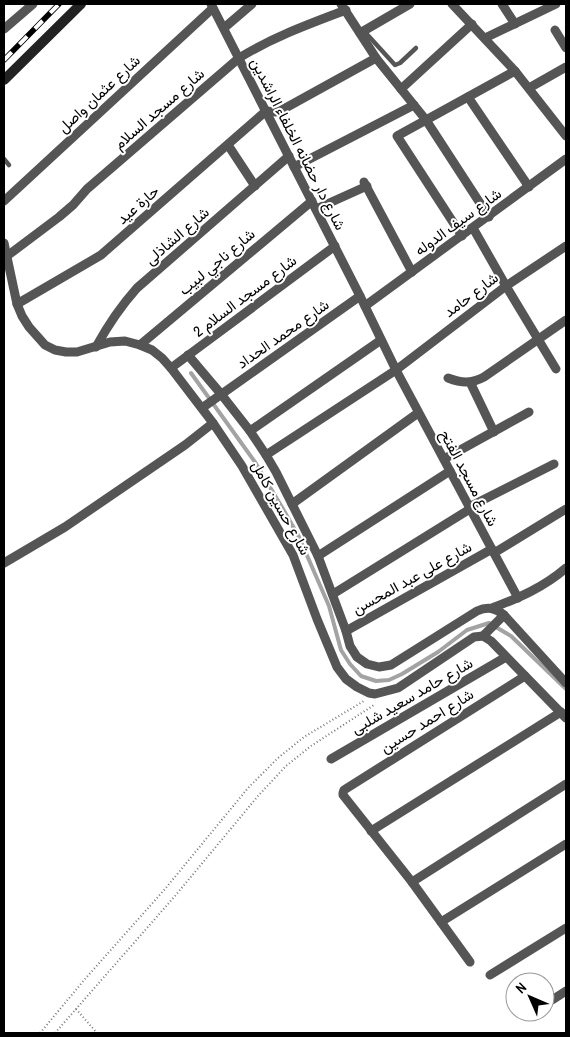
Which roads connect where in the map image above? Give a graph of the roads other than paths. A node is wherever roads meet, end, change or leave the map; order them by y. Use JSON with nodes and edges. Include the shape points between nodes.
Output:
{"nodes":[{"id":1,"x":33,"y":4,"type":"edge"},
{"id":2,"x":81,"y":4,"type":"edge"},
{"id":3,"x":252,"y":4,"type":"edge"},
{"id":4,"x":410,"y":4,"type":"edge"},
{"id":5,"x":452,"y":4,"type":"edge"},
{"id":6,"x":502,"y":4,"type":"edge"},
{"id":7,"x":556,"y":4,"type":"edge"},
{"id":8,"x":212,"y":6,"type":"edge"},
{"id":9,"x":343,"y":7,"type":"edge"},
{"id":10,"x":472,"y":24,"type":"junction"},
{"id":11,"x":515,"y":24,"type":"junction"},
{"id":12,"x":224,"y":28,"type":"junction"},
{"id":13,"x":4,"y":29,"type":"edge"},
{"id":14,"x":555,"y":30,"type":"dead end"},
{"id":15,"x":362,"y":32,"type":"junction"},
{"id":16,"x":485,"y":38,"type":"junction"},
{"id":17,"x":416,"y":48,"type":"dead end"},
{"id":18,"x":566,"y":48,"type":"edge"},
{"id":19,"x":239,"y":58,"type":"junction"},
{"id":20,"x":376,"y":58,"type":"junction"},
{"id":21,"x":566,"y":67,"type":"edge"},
{"id":22,"x":515,"y":70,"type":"junction"},
{"id":23,"x":4,"y":80,"type":"edge"},
{"id":24,"x":529,"y":88,"type":"junction"},
{"id":25,"x":401,"y":89,"type":"junction"},
{"id":26,"x":468,"y":97,"type":"junction"},
{"id":27,"x":414,"y":106,"type":"junction"},
{"id":28,"x":266,"y":112,"type":"junction"},
{"id":29,"x":426,"y":120,"type":"junction"},
{"id":30,"x":566,"y":136,"type":"edge"},
{"id":31,"x":228,"y":145,"type":"junction"},
{"id":32,"x":289,"y":156,"type":"junction"},
{"id":33,"x":4,"y":158,"type":"edge"},
{"id":34,"x":566,"y":159,"type":"edge"},
{"id":35,"x":9,"y":164,"type":"dead end"},
{"id":36,"x":294,"y":167,"type":"junction"},
{"id":37,"x":255,"y":186,"type":"junction"},
{"id":38,"x":529,"y":187,"type":"junction"},
{"id":39,"x":4,"y":201,"type":"edge"},
{"id":40,"x":314,"y":205,"type":"junction"},
{"id":41,"x":489,"y":216,"type":"junction"},
{"id":42,"x":473,"y":228,"type":"junction"},
{"id":43,"x":462,"y":236,"type":"junction"},
{"id":44,"x":4,"y":243,"type":"edge"},
{"id":45,"x":335,"y":246,"type":"junction"},
{"id":46,"x":566,"y":246,"type":"edge"},
{"id":47,"x":7,"y":256,"type":"junction"},
{"id":48,"x":412,"y":272,"type":"junction"},
{"id":49,"x":506,"y":286,"type":"junction"},
{"id":50,"x":360,"y":296,"type":"junction"},
{"id":51,"x":17,"y":304,"type":"junction"},
{"id":52,"x":365,"y":306,"type":"junction"},
{"id":53,"x":566,"y":320,"type":"edge"},
{"id":54,"x":539,"y":339,"type":"junction"},
{"id":55,"x":381,"y":340,"type":"junction"},
{"id":56,"x":140,"y":345,"type":"junction"},
{"id":57,"x":96,"y":348,"type":"junction"},
{"id":58,"x":188,"y":355,"type":"junction"},
{"id":59,"x":171,"y":368,"type":"junction"},
{"id":60,"x":556,"y":368,"type":"dead end"},
{"id":61,"x":396,"y":370,"type":"junction"},
{"id":62,"x":448,"y":378,"type":"dead end"},
{"id":63,"x":470,"y":382,"type":"junction"},
{"id":64,"x":221,"y":394,"type":"junction"},
{"id":65,"x":202,"y":408,"type":"junction"},
{"id":66,"x":418,"y":412,"type":"junction"},
{"id":67,"x":529,"y":412,"type":"dead end"},
{"id":68,"x":213,"y":423,"type":"junction"},
{"id":69,"x":250,"y":431,"type":"junction"},
{"id":70,"x":494,"y":432,"type":"junction"},
{"id":71,"x":266,"y":455,"type":"junction"},
{"id":72,"x":444,"y":459,"type":"junction"},
{"id":73,"x":554,"y":464,"type":"dead end"},
{"id":74,"x":450,"y":471,"type":"junction"},
{"id":75,"x":292,"y":504,"type":"junction"},
{"id":76,"x":470,"y":508,"type":"junction"},
{"id":77,"x":566,"y":509,"type":"edge"},
{"id":78,"x":493,"y":551,"type":"junction"},
{"id":79,"x":318,"y":556,"type":"junction"},
{"id":80,"x":4,"y":563,"type":"edge"},
{"id":81,"x":566,"y":568,"type":"edge"},
{"id":82,"x":333,"y":594,"type":"junction"},
{"id":83,"x":518,"y":598,"type":"junction"},
{"id":84,"x":492,"y":608,"type":"junction"},
{"id":85,"x":504,"y":615,"type":"junction"},
{"id":86,"x":346,"y":630,"type":"junction"},
{"id":87,"x":483,"y":636,"type":"junction"},
{"id":88,"x":506,"y":656,"type":"junction"},
{"id":89,"x":525,"y":676,"type":"junction"},
{"id":90,"x":566,"y":683,"type":"edge"},
{"id":91,"x":564,"y":715,"type":"edge"},
{"id":92,"x":331,"y":759,"type":"dead end"},
{"id":93,"x":566,"y":784,"type":"edge"},
{"id":94,"x":371,"y":831,"type":"junction"},
{"id":95,"x":566,"y":844,"type":"edge"},
{"id":96,"x":412,"y":882,"type":"junction"},
{"id":97,"x":441,"y":922,"type":"junction"},
{"id":98,"x":566,"y":928,"type":"edge"},
{"id":99,"x":470,"y":962,"type":"dead end"},
{"id":100,"x":490,"y":976,"type":"dead end"},
{"id":101,"x":566,"y":991,"type":"edge"},
{"id":102,"x":555,"y":998,"type":"edge"}],
"edges":[{"from":1,"to":13,"type":"street"},
{"from":2,"to":23,"type":"main road"},
{"from":3,"to":12,"type":"street"},
{"from":4,"to":15,"type":"street"},
{"from":5,"to":10,"type":"street"},
{"from":6,"to":11,"type":"street"},
{"from":7,"to":11,"type":"street"},
{"from":8,"to":12,"type":"street","name":"شارع دار حضانه الخلفاء الراشدين"},
{"from":8,"to":39,"type":"street","name":"شارع عثمان واصل"},
{"from":9,"to":15,"type":"street"},
{"from":9,"to":19,"type":"street","name":"شارع مسجد السلام"},
{"from":10,"to":16,"type":"street"},
{"from":10,"to":25,"type":"street"},
{"from":11,"to":16,"type":"street"},
{"from":12,"to":19,"type":"street","name":"شارع دار حضانه الخلفاء الراشدين"},
{"from":14,"to":18,"type":"street"},
{"from":15,"to":17,"type":"lane","via":[[395,65]]},
{"from":15,"to":20,"type":"street"},
{"from":16,"to":22,"type":"street"},
{"from":19,"to":28,"type":"street","name":"شارع دار حضانه الخلفاء الراشدين"},
{"from":19,"to":47,"type":"street","name":"شارع مسجد السلام","via":[[87,189],[60,217]]},
{"from":20,"to":25,"type":"street"},
{"from":20,"to":28,"type":"street","via":[[280,111]]},
{"from":21,"to":24,"type":"street"},
{"from":22,"to":24,"type":"street"},
{"from":22,"to":26,"type":"street"},
{"from":24,"to":30,"type":"street"},
{"from":25,"to":27,"type":"street"},
{"from":26,"to":29,"type":"street"},
{"from":26,"to":38,"type":"street"},
{"from":27,"to":29,"type":"street"},
{"from":27,"to":36,"type":"street"},
{"from":28,"to":31,"type":"street","name":"حارة عيد"},
{"from":28,"to":32,"type":"street","name":"شارع دار حضانه الخلفاء الراشدين"},
{"from":29,"to":41,"type":"street"},
{"from":29,"to":43,"type":"street","via":[[397,136]]},
{"from":31,"to":37,"type":"street"},
{"from":31,"to":51,"type":"street","name":"حارة عيد","via":[[101,255]]},
{"from":32,"to":36,"type":"street","name":"شارع دار حضانه الخلفاء الراشدين"},
{"from":32,"to":37,"type":"street","name":"شارع الشاذلى"},
{"from":33,"to":35,"type":"lane"},
{"from":34,"to":38,"type":"street","name":"شارع سيف الدوله"},
{"from":36,"to":40,"type":"street","name":"شارع دار حضانه الخلفاء الراشدين"},
{"from":37,"to":57,"type":"street","name":"شارع الشاذلى","via":[[137,288],[107,326]]},
{"from":38,"to":41,"type":"street","name":"شارع سيف الدوله"},
{"from":40,"to":45,"type":"street","name":"شارع دار حضانه الخلفاء الراشدين"},
{"from":40,"to":48,"type":"street","name":"شارع ناجي لبيب","via":[[366,184]]},
{"from":40,"to":56,"type":"street","name":"شارع ناجي لبيب"},
{"from":41,"to":42,"type":"street","name":"شارع سيف الدوله"},
{"from":42,"to":43,"type":"street","name":"شارع سيف الدوله"},
{"from":42,"to":49,"type":"street"},
{"from":43,"to":48,"type":"street","name":"شارع سيف الدوله"},
{"from":44,"to":47,"type":"street","name":"شارع حسين كامل"},
{"from":45,"to":50,"type":"street","name":"شارع دار حضانه الخلفاء الراشدين"},
{"from":45,"to":58,"type":"street","name":"شارع مسجد السلام 2"},
{"from":46,"to":49,"type":"street","name":"شارع حامد"},
{"from":47,"to":51,"type":"street","name":"شارع حسين كامل"},
{"from":48,"to":52,"type":"street","name":"شارع سيف الدوله"},
{"from":49,"to":54,"type":"street"},
{"from":49,"to":61,"type":"street","name":"شارع حامد"},
{"from":50,"to":52,"type":"street","name":"شارع دار حضانه الخلفاء الراشدين"},
{"from":50,"to":64,"type":"street","name":"شارع محمد الحداد"},
{"from":51,"to":57,"type":"street","name":"شارع حسين كامل","via":[[29,327],[45,345],[66,352]]},
{"from":52,"to":55,"type":"street","name":"شارع دار حضانه الخلفاء الراشدين"},
{"from":53,"to":54,"type":"street"},
{"from":54,"to":60,"type":"street"},
{"from":54,"to":63,"type":"street","via":[[484,377]]},
{"from":55,"to":61,"type":"street","name":"شارع مسجد الفتح"},
{"from":55,"to":69,"type":"street"},
{"from":56,"to":57,"type":"street","name":"شارع حسين كامل","via":[[110,342]]},
{"from":56,"to":59,"type":"street","name":"شارع حسين كامل","via":[[152,350]]},
{"from":58,"to":59,"type":"street","name":"شارع مسجد السلام 2"},
{"from":58,"to":64,"type":"street","name":"شارع حسين كامل"},
{"from":59,"to":65,"type":"street","name":"شارع حسين كامل"},
{"from":61,"to":66,"type":"street","name":"شارع مسجد الفتح"},
{"from":61,"to":71,"type":"street","name":"شارع حامد"},
{"from":62,"to":63,"type":"street"},
{"from":63,"to":70,"type":"street"},
{"from":64,"to":65,"type":"street","name":"شارع محمد الحداد"},
{"from":64,"to":69,"type":"street","name":"شارع حسين كامل"},
{"from":65,"to":68,"type":"street","name":"شارع حسين كامل"},
{"from":66,"to":72,"type":"street","name":"شارع مسجد الفتح"},
{"from":66,"to":75,"type":"street"},
{"from":67,"to":70,"type":"street"},
{"from":68,"to":80,"type":"street","via":[[64,527]]},
{"from":68,"to":87,"type":"street","name":"شارع حسين كامل","via":[[293,554],[336,667],[346,679],[376,698],[398,688],[474,637]]},
{"from":69,"to":71,"type":"street","name":"شارع حسين كامل"},
{"from":70,"to":72,"type":"street"},
{"from":71,"to":75,"type":"street","name":"شارع حسين كامل"},
{"from":72,"to":74,"type":"street","name":"شارع مسجد الفتح"},
{"from":73,"to":76,"type":"street"},
{"from":74,"to":76,"type":"street","name":"شارع مسجد الفتح"},
{"from":74,"to":79,"type":"street"},
{"from":75,"to":79,"type":"street","name":"شارع حسين كامل"},
{"from":76,"to":78,"type":"street","name":"شارع مسجد الفتح"},
{"from":76,"to":82,"type":"street"},
{"from":77,"to":78,"type":"street","name":"شارع على عبد المحسن"},
{"from":78,"to":83,"type":"street","name":"شارع مسجد الفتح"},
{"from":78,"to":86,"type":"street","name":"شارع على عبد المحسن"},
{"from":79,"to":82,"type":"street","name":"شارع حسين كامل"},
{"from":81,"to":83,"type":"street","name":"شارع حسين كامل","via":[[542,586]]},
{"from":82,"to":86,"type":"street","name":"شارع حسين كامل"},
{"from":83,"to":84,"type":"street","name":"شارع حسين كامل"},
{"from":84,"to":85,"type":"street"},
{"from":84,"to":86,"type":"street","name":"شارع حسين كامل","via":[[477,611],[392,666],[373,666],[357,657]]},
{"from":85,"to":87,"type":"street"},
{"from":85,"to":90,"type":"street"},
{"from":87,"to":88,"type":"street"},
{"from":88,"to":89,"type":"street"},
{"from":88,"to":92,"type":"street","name":"شارع حامد سعيد شلبى"},
{"from":89,"to":91,"type":"street"},
{"from":89,"to":94,"type":"street","name":"شارع احمد حسين","via":[[344,790],[343,796]]},
{"from":91,"to":94,"type":"street"},
{"from":93,"to":96,"type":"street"},
{"from":94,"to":96,"type":"street"},
{"from":95,"to":97,"type":"street"},
{"from":96,"to":97,"type":"street"},
{"from":97,"to":99,"type":"street"},
{"from":98,"to":100,"type":"street"},
{"from":101,"to":102,"type":"street"}]}
